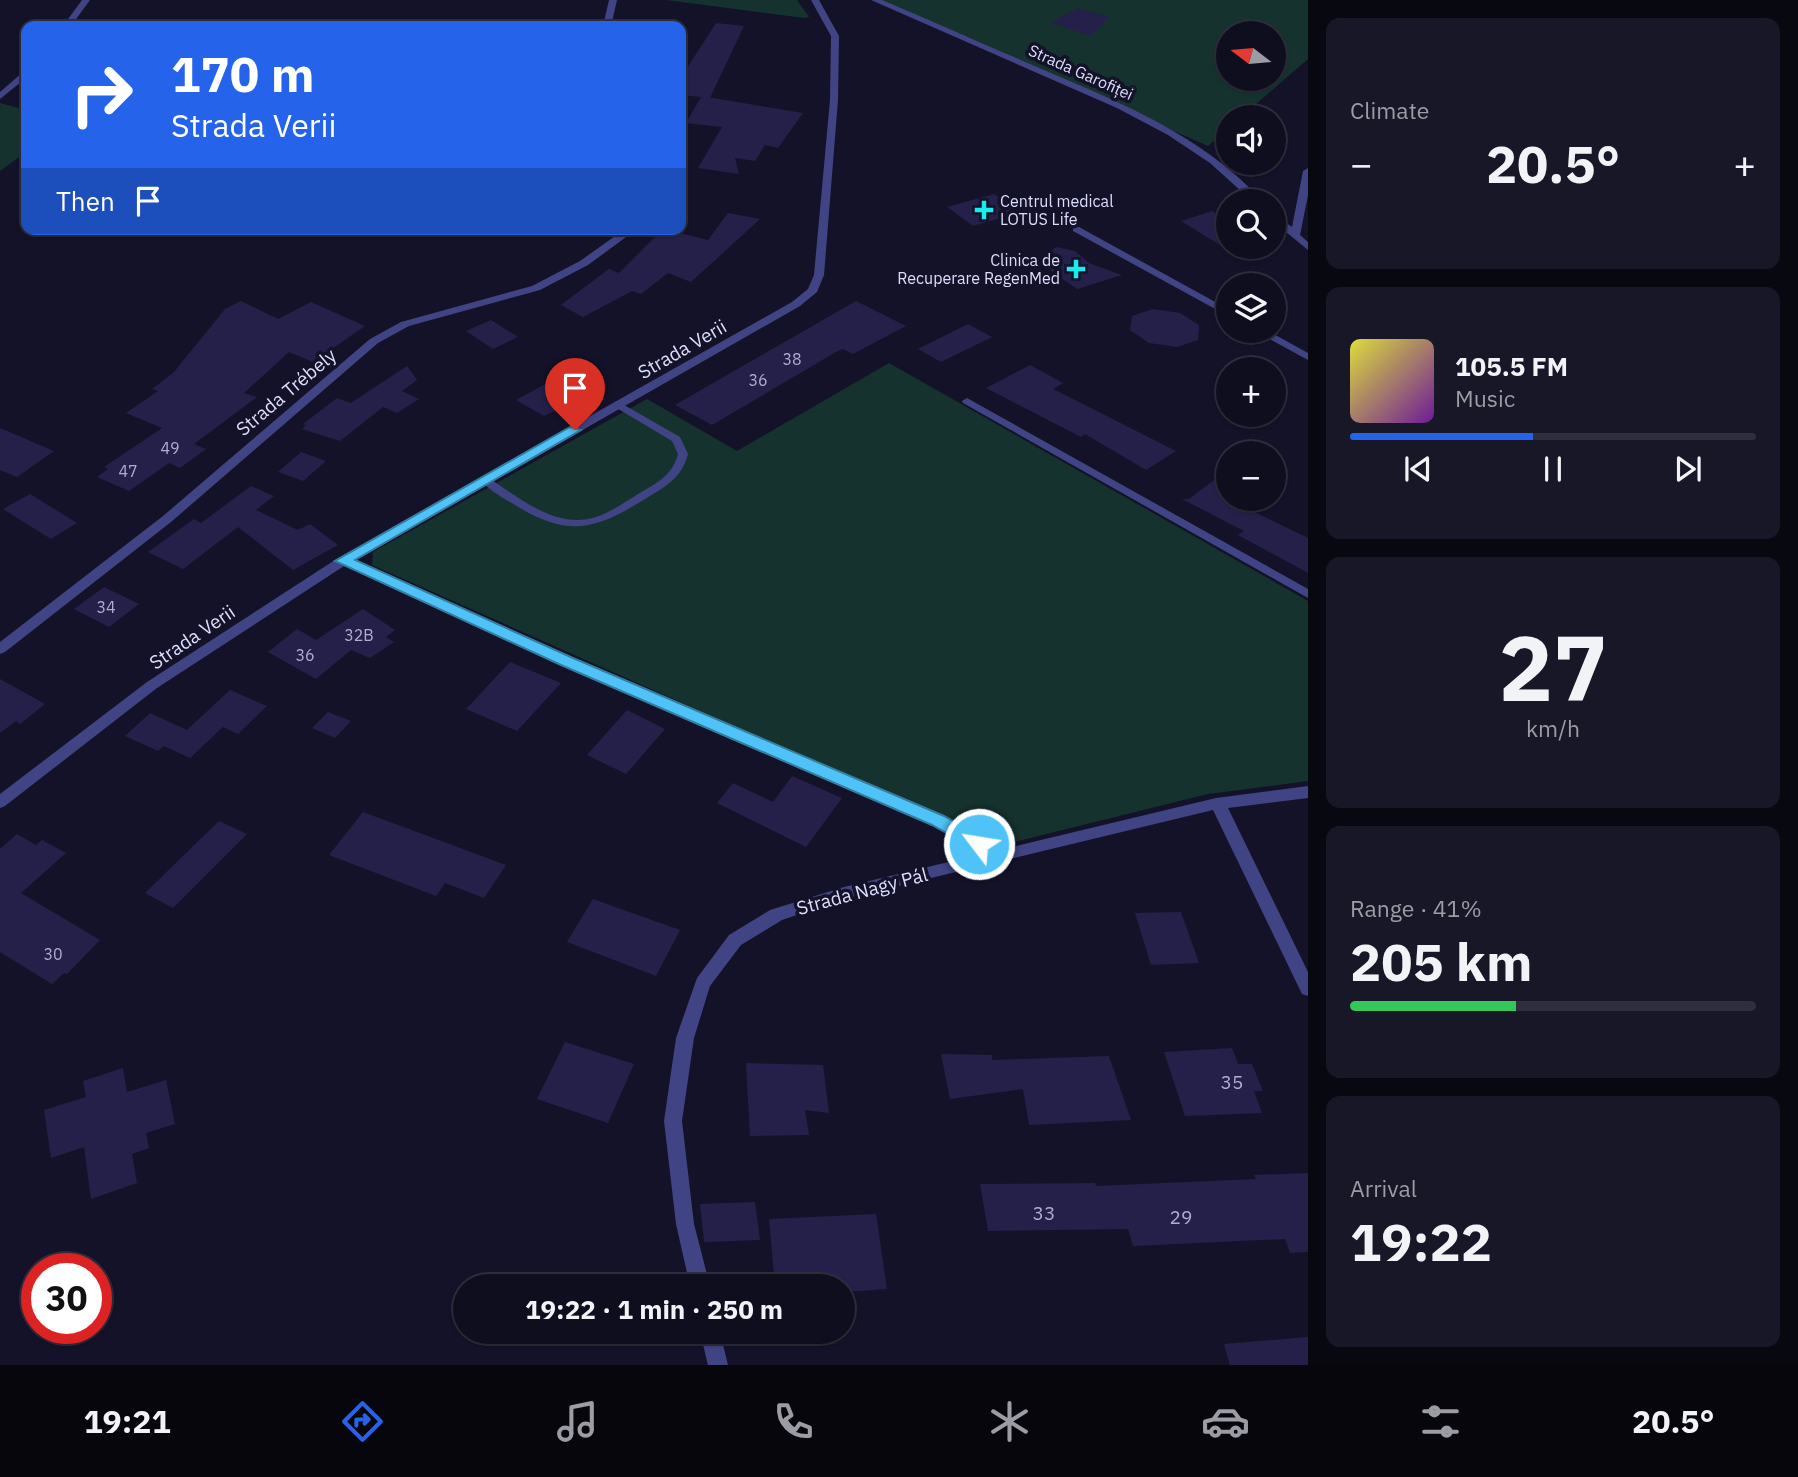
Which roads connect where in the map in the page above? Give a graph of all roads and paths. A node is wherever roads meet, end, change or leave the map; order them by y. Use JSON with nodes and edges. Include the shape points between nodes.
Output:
{"nodes":[{"id":1,"x":86,"y":0,"type":"edge"},
{"id":2,"x":613,"y":0,"type":"edge"},
{"id":3,"x":816,"y":0,"type":"edge"},
{"id":4,"x":875,"y":0,"type":"edge"},
{"id":5,"x":71,"y":21,"type":"edge"},
{"id":6,"x":608,"y":21,"type":"edge"},
{"id":7,"x":21,"y":78,"type":"edge"},
{"id":8,"x":0,"y":96,"type":"edge"},
{"id":9,"x":1308,"y":171,"type":"edge"},
{"id":10,"x":1244,"y":189,"type":"edge"},
{"id":11,"x":1286,"y":228,"type":"edge"},
{"id":12,"x":1076,"y":229,"type":"dead end"},
{"id":13,"x":624,"y":235,"type":"edge"},
{"id":14,"x":1295,"y":236,"type":"junction"},
{"id":15,"x":1308,"y":247,"type":"edge"},
{"id":16,"x":1216,"y":306,"type":"edge"},
{"id":17,"x":1283,"y":343,"type":"edge"},
{"id":18,"x":1308,"y":357,"type":"edge"},
{"id":19,"x":967,"y":401,"type":"dead end"},
{"id":20,"x":619,"y":405,"type":"junction"},
{"id":21,"x":485,"y":480,"type":"junction"},
{"id":22,"x":343,"y":561,"type":"junction"},
{"id":23,"x":1308,"y":594,"type":"edge"},
{"id":24,"x":0,"y":649,"type":"edge"},
{"id":25,"x":1308,"y":792,"type":"edge"},
{"id":26,"x":0,"y":802,"type":"edge"},
{"id":27,"x":1219,"y":804,"type":"junction"},
{"id":28,"x":998,"y":857,"type":"junction"},
{"id":29,"x":1308,"y":989,"type":"edge"},
{"id":30,"x":697,"y":1274,"type":"edge"},
{"id":31,"x":713,"y":1344,"type":"edge"},
{"id":32,"x":718,"y":1365,"type":"edge"}],
"edges":[{"from":1,"to":5,"type":"street"},
{"from":2,"to":6,"type":"street"},
{"from":3,"to":20,"type":"street","name":"Strada Verii","via":[[835,36],[834,100],[817,283],[796,304]]},
{"from":4,"to":10,"type":"street","name":"Strada Garofiței","via":[[1161,127],[1213,161]]},
{"from":7,"to":8,"type":"street"},
{"from":9,"to":14,"type":"street"},
{"from":11,"to":14,"type":"street"},
{"from":12,"to":16,"type":"street"},
{"from":13,"to":24,"type":"street","name":"Strada Trébely","via":[[536,288],[405,324],[374,341],[167,519]]},
{"from":14,"to":15,"type":"street"},
{"from":17,"to":18,"type":"street"},
{"from":19,"to":23,"type":"lane"},
{"from":20,"to":21,"type":"street","name":"Strada Verii"},
{"from":20,"to":21,"type":"lane","via":[[676,439],[684,454],[671,480],[608,516],[590,523],[545,518]]},
{"from":21,"to":22,"type":"street","name":"Strada Verii"},
{"from":22,"to":26,"type":"street","name":"Strada Verii","via":[[152,685]]},
{"from":22,"to":28,"type":"street","via":[[960,831]]},
{"from":25,"to":27,"type":"street","name":"Strada Nagy Pál"},
{"from":27,"to":28,"type":"street","name":"Strada Nagy Pál"},
{"from":27,"to":29,"type":"street"},
{"from":28,"to":30,"type":"street","name":"Strada Nagy Pál","via":[[844,893],[776,915],[735,940],[703,983],[685,1038],[673,1121],[685,1224]]},
{"from":31,"to":32,"type":"street"}]}
